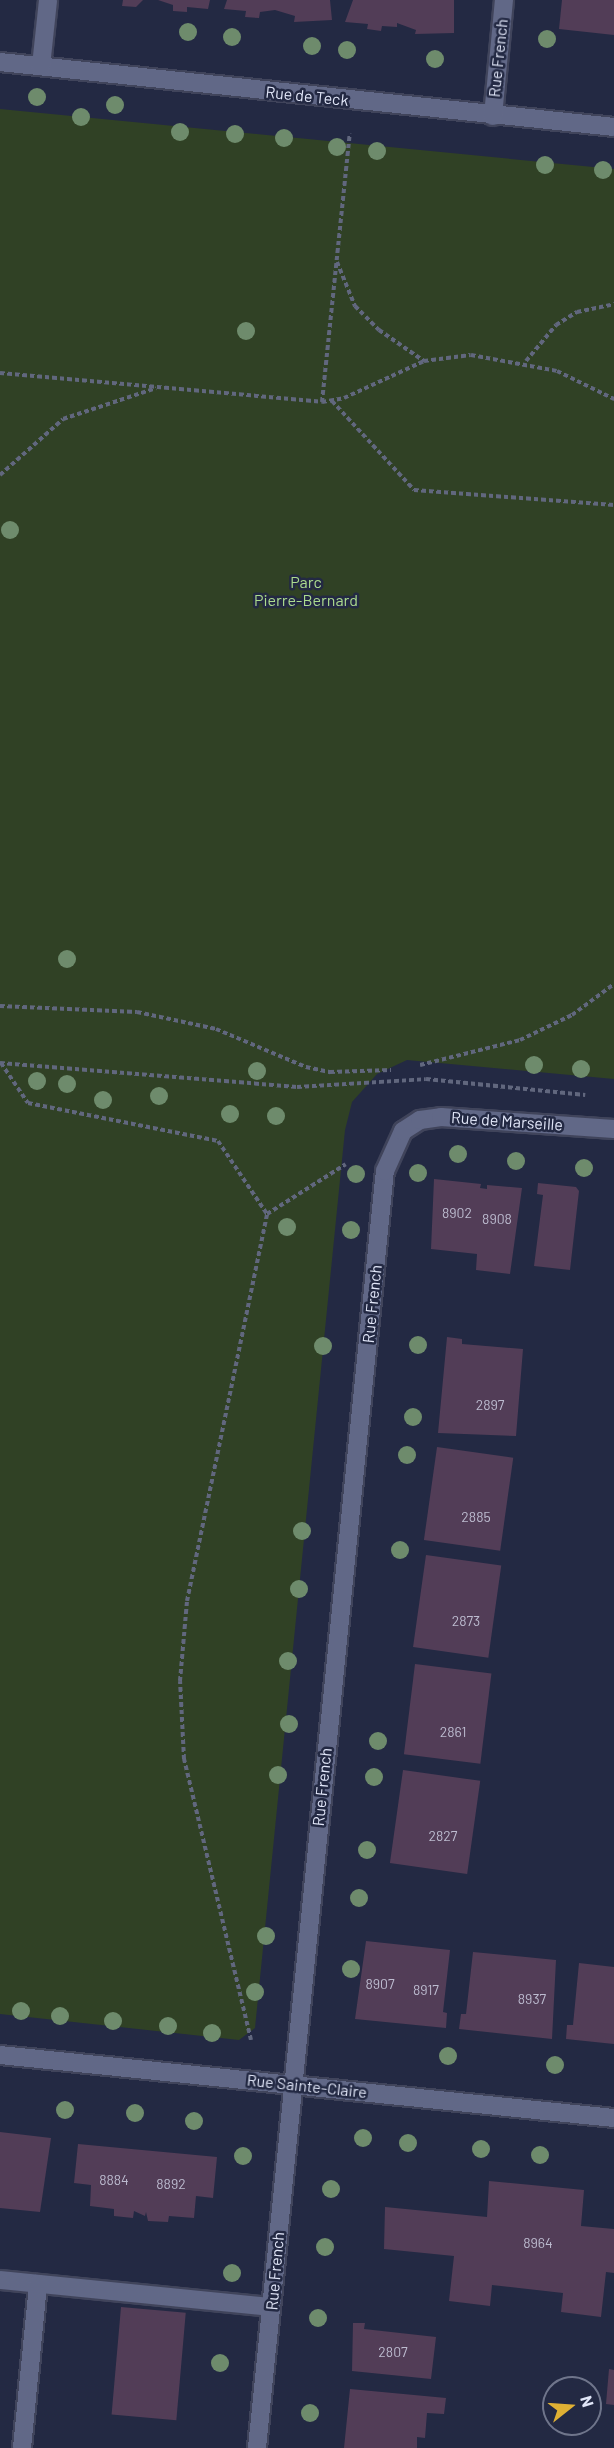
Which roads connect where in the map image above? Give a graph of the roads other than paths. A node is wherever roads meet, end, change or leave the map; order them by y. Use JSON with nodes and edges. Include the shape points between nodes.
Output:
{"nodes":[{"id":1,"x":48,"y":0,"type":"edge"},
{"id":2,"x":504,"y":0,"type":"edge"},
{"id":3,"x":0,"y":62,"type":"edge"},
{"id":4,"x":41,"y":66,"type":"junction"},
{"id":5,"x":493,"y":116,"type":"junction"},
{"id":6,"x":614,"y":127,"type":"edge"},
{"id":7,"x":614,"y":1129,"type":"edge"},
{"id":8,"x":403,"y":1131,"type":"joint"},
{"id":9,"x":0,"y":2055,"type":"edge"},
{"id":10,"x":292,"y":2084,"type":"junction"},
{"id":11,"x":614,"y":2118,"type":"edge"},
{"id":12,"x":0,"y":2280,"type":"edge"},
{"id":13,"x":38,"y":2284,"type":"junction"},
{"id":14,"x":271,"y":2307,"type":"junction"},
{"id":15,"x":22,"y":2448,"type":"edge"},
{"id":16,"x":257,"y":2448,"type":"edge"}],
"edges":[{"from":1,"to":4,"type":"street"},
{"from":2,"to":5,"type":"street","name":"Rue French"},
{"from":3,"to":4,"type":"street","name":"Rue de Teck"},
{"from":4,"to":5,"type":"street","name":"Rue de Teck"},
{"from":5,"to":6,"type":"street","name":"Rue de Teck"},
{"from":7,"to":8,"type":"street","name":"Rue de Marseille","via":[[441,1117],[420,1120]]},
{"from":8,"to":10,"type":"street","name":"Rue French","via":[[385,1171]]},
{"from":9,"to":10,"type":"street","name":"Rue Sainte-Claire"},
{"from":10,"to":11,"type":"street","name":"Rue Sainte-Claire"},
{"from":10,"to":14,"type":"street","name":"Rue French"},
{"from":12,"to":13,"type":"street"},
{"from":13,"to":14,"type":"street"},
{"from":13,"to":15,"type":"street"},
{"from":14,"to":16,"type":"street","name":"Rue French"}]}
